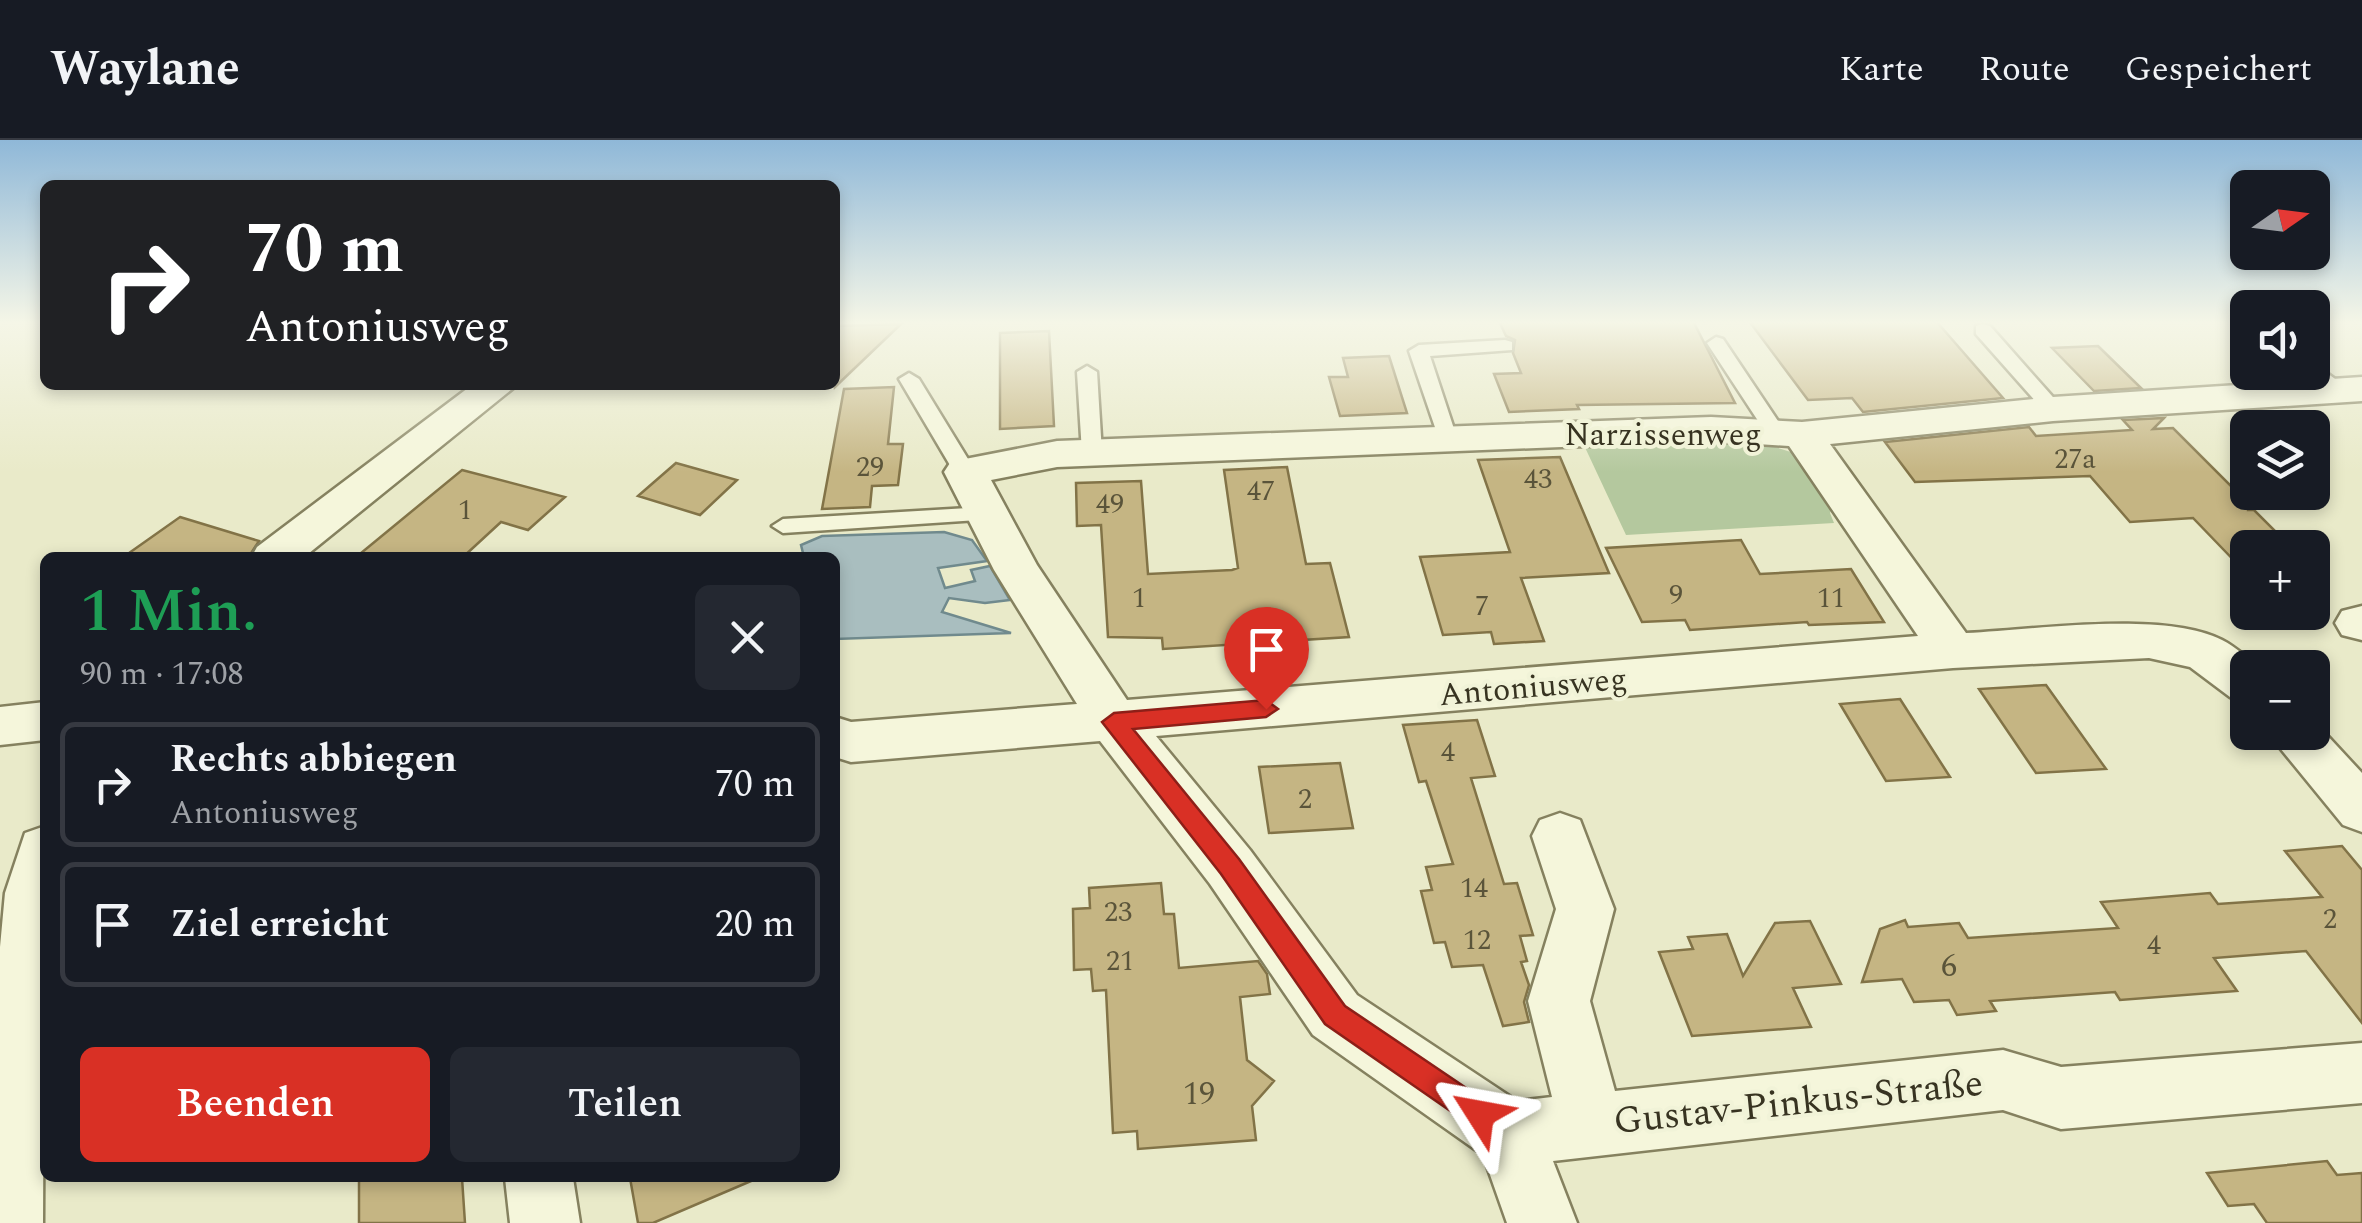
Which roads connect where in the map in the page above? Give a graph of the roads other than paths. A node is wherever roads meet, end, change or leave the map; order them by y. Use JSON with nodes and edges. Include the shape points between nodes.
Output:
{"nodes":[{"id":1,"x":1086,"y":372,"type":"dead end"},
{"id":2,"x":1426,"y":372,"type":"edge"},
{"id":3,"x":1739,"y":372,"type":"edge"},
{"id":4,"x":2019,"y":372,"type":"edge"},
{"id":5,"x":910,"y":379,"type":"dead end"},
{"id":6,"x":2338,"y":383,"type":"edge"},
{"id":7,"x":491,"y":390,"type":"edge"},
{"id":8,"x":2052,"y":409,"type":"junction"},
{"id":9,"x":1789,"y":433,"type":"junction"},
{"id":10,"x":1447,"y":438,"type":"junction"},
{"id":11,"x":1092,"y":454,"type":"junction"},
{"id":12,"x":975,"y":493,"type":"junction"},
{"id":13,"x":784,"y":526,"type":"dead end"},
{"id":14,"x":281,"y":552,"type":"edge"},
{"id":15,"x":1953,"y":652,"type":"junction"},
{"id":16,"x":2230,"y":671,"type":"edge"},
{"id":17,"x":40,"y":722,"type":"edge"},
{"id":18,"x":1114,"y":722,"type":"junction"},
{"id":19,"x":0,"y":726,"type":"edge"},
{"id":20,"x":843,"y":740,"type":"edge"},
{"id":21,"x":2309,"y":750,"type":"edge"},
{"id":22,"x":2362,"y":810,"type":"edge"},
{"id":23,"x":1560,"y":836,"type":"dead end"},
{"id":24,"x":40,"y":869,"type":"edge"},
{"id":25,"x":2362,"y":1073,"type":"edge"},
{"id":26,"x":1591,"y":1122,"type":"junction"},
{"id":27,"x":1509,"y":1134,"type":"junction"},
{"id":28,"x":540,"y":1182,"type":"edge"},
{"id":29,"x":8,"y":1223,"type":"edge"},
{"id":30,"x":545,"y":1223,"type":"edge"},
{"id":31,"x":1542,"y":1223,"type":"edge"}],
"edges":[{"from":1,"to":11,"type":"lane"},
{"from":2,"to":10,"type":"lane"},
{"from":3,"to":9,"type":"lane"},
{"from":4,"to":8,"type":"lane"},
{"from":5,"to":12,"type":"lane"},
{"from":6,"to":8,"type":"street","name":"Narzissenweg"},
{"from":7,"to":14,"type":"street"},
{"from":8,"to":9,"type":"street","name":"Narzissenweg"},
{"from":9,"to":10,"type":"street","name":"Narzissenweg","via":[[1711,429]]},
{"from":9,"to":15,"type":"street"},
{"from":10,"to":11,"type":"street","name":"Narzissenweg"},
{"from":11,"to":12,"type":"street","name":"Narzissenweg","via":[[1057,454]]},
{"from":12,"to":13,"type":"lane"},
{"from":12,"to":18,"type":"street"},
{"from":15,"to":16,"type":"street","name":"Antoniusweg","via":[[2149,641],[2204,652]]},
{"from":15,"to":18,"type":"street","name":"Antoniusweg"},
{"from":17,"to":19,"type":"street"},
{"from":18,"to":20,"type":"street"},
{"from":18,"to":27,"type":"street","via":[[1230,867],[1335,1015]]},
{"from":21,"to":22,"type":"street"},
{"from":23,"to":26,"type":"street","name":"Gustav-Pinkus-Straße","via":[[1584,909],[1560,1001]]},
{"from":24,"to":29,"type":"street"},
{"from":25,"to":26,"type":"street","name":"Gustav-Pinkus-Straße","via":[[2061,1098],[2003,1080]]},
{"from":26,"to":27,"type":"street","name":"Gustav-Pinkus-Straße"},
{"from":27,"to":31,"type":"street"},
{"from":28,"to":30,"type":"street"}]}
